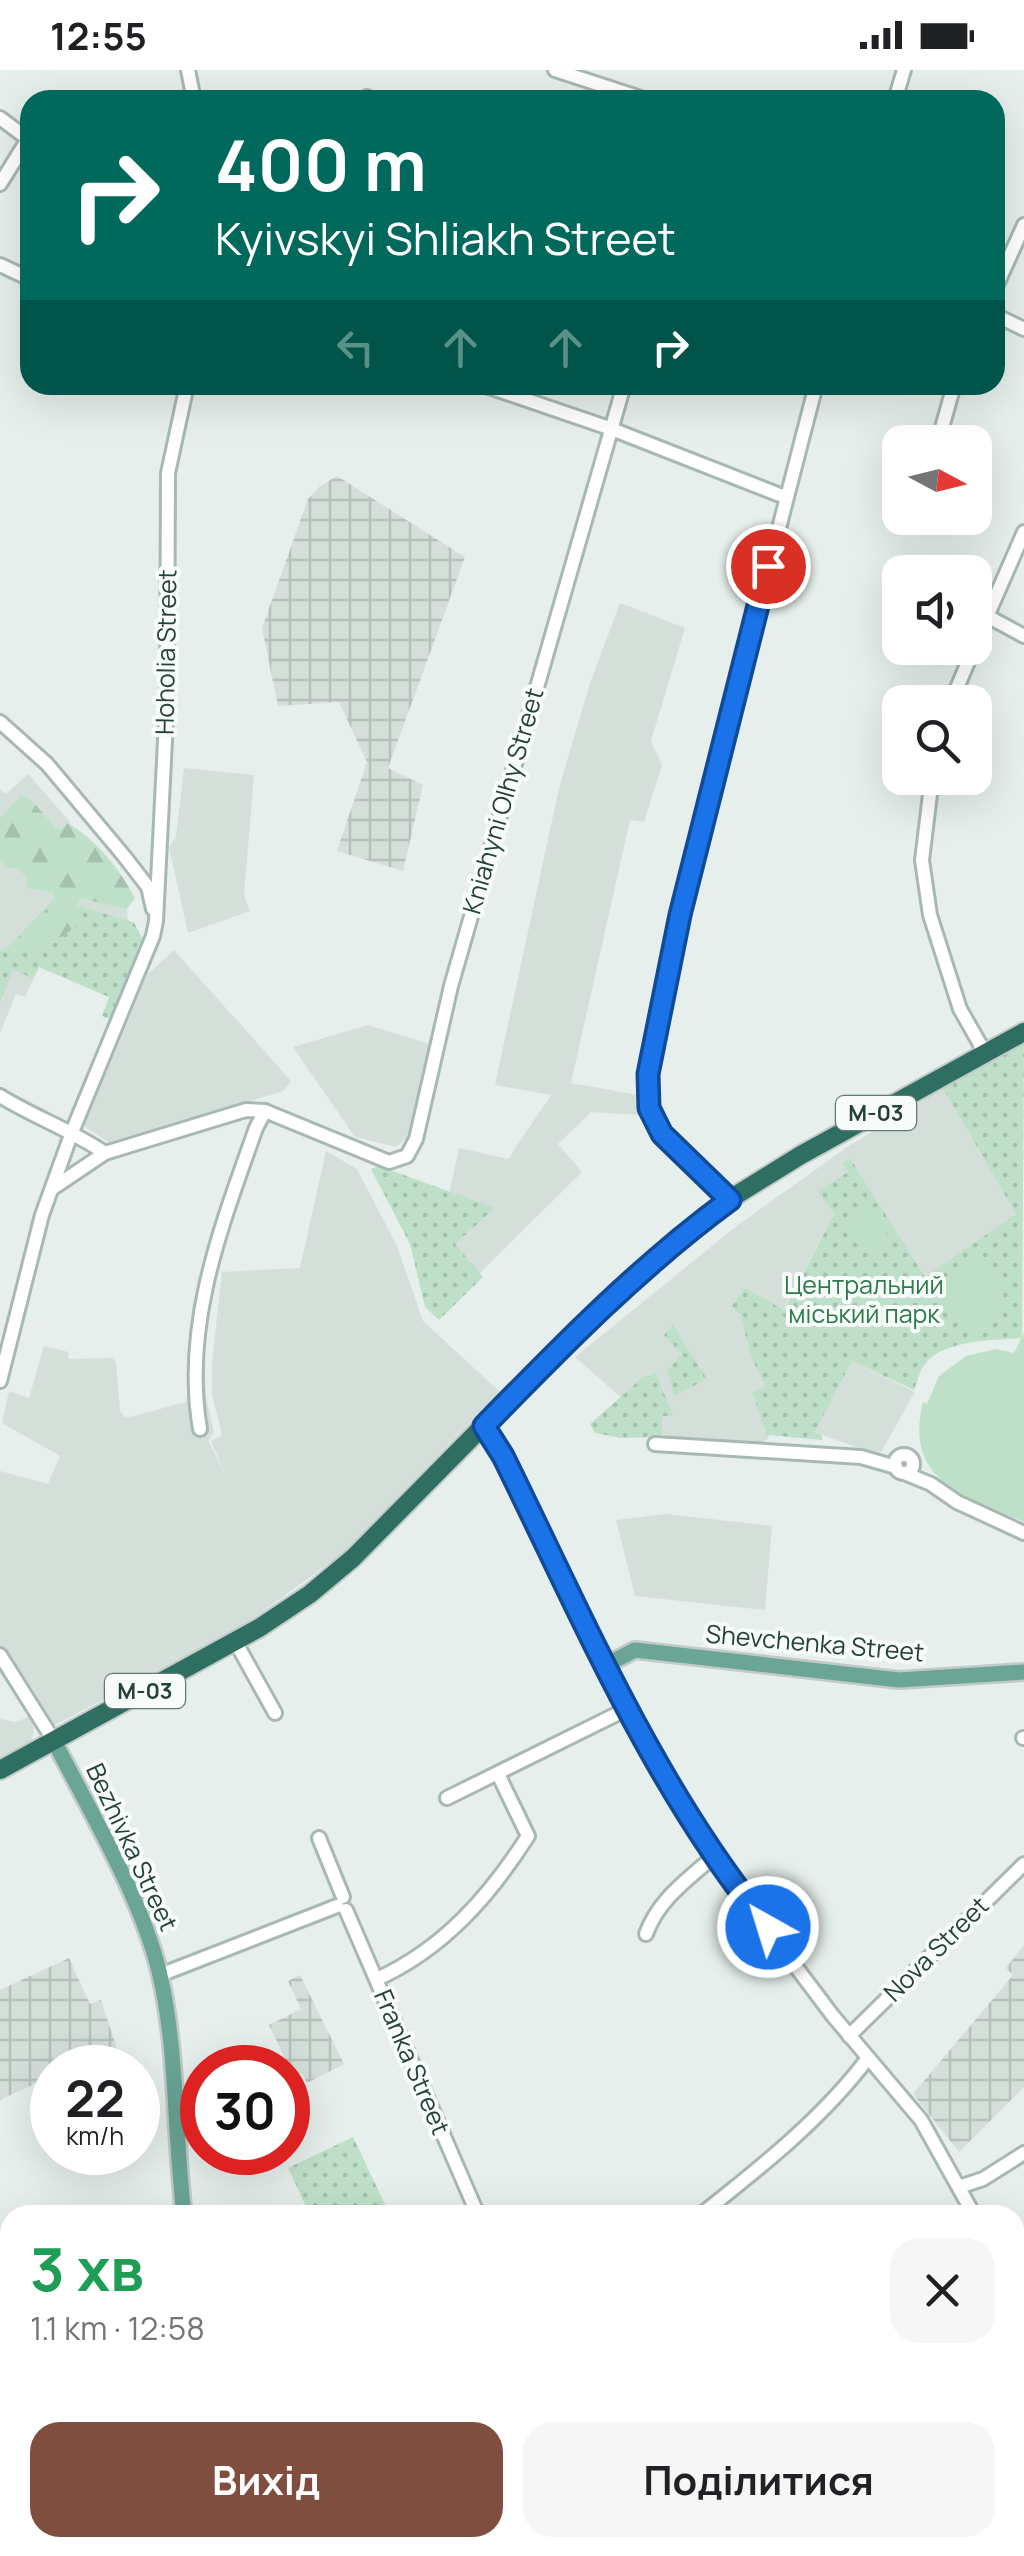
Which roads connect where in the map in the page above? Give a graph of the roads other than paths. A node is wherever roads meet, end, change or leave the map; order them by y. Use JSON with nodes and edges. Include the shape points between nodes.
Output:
{"nodes":[{"id":1,"x":555,"y":70,"type":"edge"},
{"id":2,"x":616,"y":90,"type":"edge"},
{"id":3,"x":20,"y":152,"type":"edge"},
{"id":4,"x":0,"y":184,"type":"edge"},
{"id":5,"x":1024,"y":225,"type":"edge"},
{"id":6,"x":1005,"y":267,"type":"edge"},
{"id":7,"x":185,"y":395,"type":"edge"},
{"id":8,"x":512,"y":395,"type":"edge"},
{"id":9,"x":621,"y":395,"type":"edge"},
{"id":10,"x":813,"y":395,"type":"edge"},
{"id":11,"x":951,"y":395,"type":"edge"},
{"id":12,"x":943,"y":425,"type":"edge"},
{"id":13,"x":609,"y":428,"type":"junction"},
{"id":14,"x":785,"y":498,"type":"junction"},
{"id":15,"x":1024,"y":532,"type":"edge"},
{"id":16,"x":992,"y":605,"type":"edge"},
{"id":17,"x":992,"y":619,"type":"edge"},
{"id":18,"x":1024,"y":636,"type":"edge"},
{"id":19,"x":0,"y":722,"type":"edge"},
{"id":20,"x":930,"y":795,"type":"edge"},
{"id":21,"x":156,"y":922,"type":"junction"},
{"id":22,"x":1024,"y":1032,"type":"edge"},
{"id":23,"x":984,"y":1053,"type":"junction"},
{"id":24,"x":0,"y":1096,"type":"edge"},
{"id":25,"x":265,"y":1111,"type":"junction"},
{"id":26,"x":72,"y":1132,"type":"junction"},
{"id":27,"x":105,"y":1153,"type":"junction"},
{"id":28,"x":53,"y":1188,"type":"junction"},
{"id":29,"x":730,"y":1200,"type":"junction"},
{"id":30,"x":0,"y":1382,"type":"edge"},
{"id":31,"x":484,"y":1426,"type":"junction"},
{"id":32,"x":200,"y":1429,"type":"dead end"},
{"id":33,"x":655,"y":1444,"type":"dead end"},
{"id":34,"x":1024,"y":1533,"type":"edge"},
{"id":35,"x":236,"y":1641,"type":"junction"},
{"id":36,"x":0,"y":1655,"type":"edge"},
{"id":37,"x":606,"y":1665,"type":"junction"},
{"id":38,"x":1024,"y":1672,"type":"edge"},
{"id":39,"x":629,"y":1708,"type":"junction"},
{"id":40,"x":275,"y":1713,"type":"dead end"},
{"id":41,"x":54,"y":1741,"type":"junction"},
{"id":42,"x":0,"y":1770,"type":"edge"},
{"id":43,"x":498,"y":1774,"type":"junction"},
{"id":44,"x":447,"y":1798,"type":"dead end"},
{"id":45,"x":319,"y":1838,"type":"dead end"},
{"id":46,"x":713,"y":1857,"type":"junction"},
{"id":47,"x":1024,"y":1864,"type":"edge"},
{"id":48,"x":342,"y":1904,"type":"junction"},
{"id":49,"x":646,"y":1934,"type":"dead end"},
{"id":50,"x":160,"y":1974,"type":"junction"},
{"id":51,"x":377,"y":1979,"type":"junction"},
{"id":52,"x":849,"y":2036,"type":"junction"},
{"id":53,"x":868,"y":2058,"type":"junction"},
{"id":54,"x":1024,"y":2153,"type":"edge"},
{"id":55,"x":959,"y":2186,"type":"junction"},
{"id":56,"x":183,"y":2205,"type":"edge"},
{"id":57,"x":474,"y":2205,"type":"edge"},
{"id":58,"x":714,"y":2205,"type":"edge"},
{"id":59,"x":969,"y":2205,"type":"edge"}],
"edges":[{"from":1,"to":2,"type":"street"},
{"from":3,"to":4,"type":"street"},
{"from":5,"to":6,"type":"street"},
{"from":7,"to":21,"type":"street","name":"Hoholia Street","via":[[168,472],[167,700]]},
{"from":8,"to":13,"type":"street"},
{"from":9,"to":13,"type":"street","name":"Kniahyni Olhy Street"},
{"from":10,"to":14,"type":"street"},
{"from":11,"to":12,"type":"street"},
{"from":13,"to":14,"type":"street"},
{"from":13,"to":25,"type":"street","name":"Kniahyni Olhy Street","via":[[456,970],[416,1139],[407,1156],[389,1162]]},
{"from":14,"to":29,"type":"street","via":[[680,915],[648,1074],[649,1108],[662,1134]]},
{"from":15,"to":16,"type":"street"},
{"from":17,"to":18,"type":"street"},
{"from":19,"to":21,"type":"street","via":[[47,764],[124,856],[148,887]]},
{"from":20,"to":23,"type":"street","via":[[922,860],[930,915],[960,1009]]},
{"from":21,"to":26,"type":"street","name":"Hoholia Street"},
{"from":22,"to":23,"type":"highway","number":"М-03"},
{"from":23,"to":29,"type":"highway","number":"М-03"},
{"from":24,"to":26,"type":"street"},
{"from":25,"to":27,"type":"street","via":[[246,1110]]},
{"from":25,"to":32,"type":"street","via":[[205,1282],[195,1378]]},
{"from":26,"to":27,"type":"street"},
{"from":26,"to":28,"type":"street","name":"Hoholia Street"},
{"from":27,"to":28,"type":"street"},
{"from":28,"to":30,"type":"street","name":"Hoholia Street"},
{"from":29,"to":31,"type":"highway","number":"М-03","via":[[630,1281]]},
{"from":31,"to":35,"type":"highway","number":"М-03","via":[[352,1558]]},
{"from":31,"to":37,"type":"main road"},
{"from":33,"to":34,"type":"street","via":[[903,1465],[958,1502]]},
{"from":35,"to":40,"type":"street"},
{"from":35,"to":41,"type":"highway","number":"М-03"},
{"from":36,"to":41,"type":"street"},
{"from":37,"to":38,"type":"main road","name":"Shevchenka Street","via":[[634,1650],[899,1680]]},
{"from":37,"to":39,"type":"street"},
{"from":39,"to":43,"type":"street"},
{"from":39,"to":46,"type":"street"},
{"from":41,"to":42,"type":"highway","number":"М-03"},
{"from":41,"to":50,"type":"main road","name":"Bezhivka Street","via":[[127,1889]]},
{"from":43,"to":44,"type":"street"},
{"from":43,"to":51,"type":"street","via":[[528,1836],[499,1881],[448,1935]]},
{"from":45,"to":48,"type":"street","name":"Franka Street"},
{"from":46,"to":49,"type":"street","via":[[652,1916]]},
{"from":46,"to":52,"type":"street"},
{"from":47,"to":52,"type":"street","name":"Nova Street"},
{"from":48,"to":50,"type":"street"},
{"from":48,"to":51,"type":"street","name":"Franka Street"},
{"from":50,"to":56,"type":"main road","name":"Bezhivka Street"},
{"from":51,"to":57,"type":"street","name":"Franka Street"},
{"from":52,"to":53,"type":"street"},
{"from":53,"to":55,"type":"street","via":[[921,2120]]},
{"from":53,"to":58,"type":"street","via":[[771,2158]]},
{"from":54,"to":55,"type":"street","via":[[983,2180]]},
{"from":55,"to":59,"type":"street"}]}
